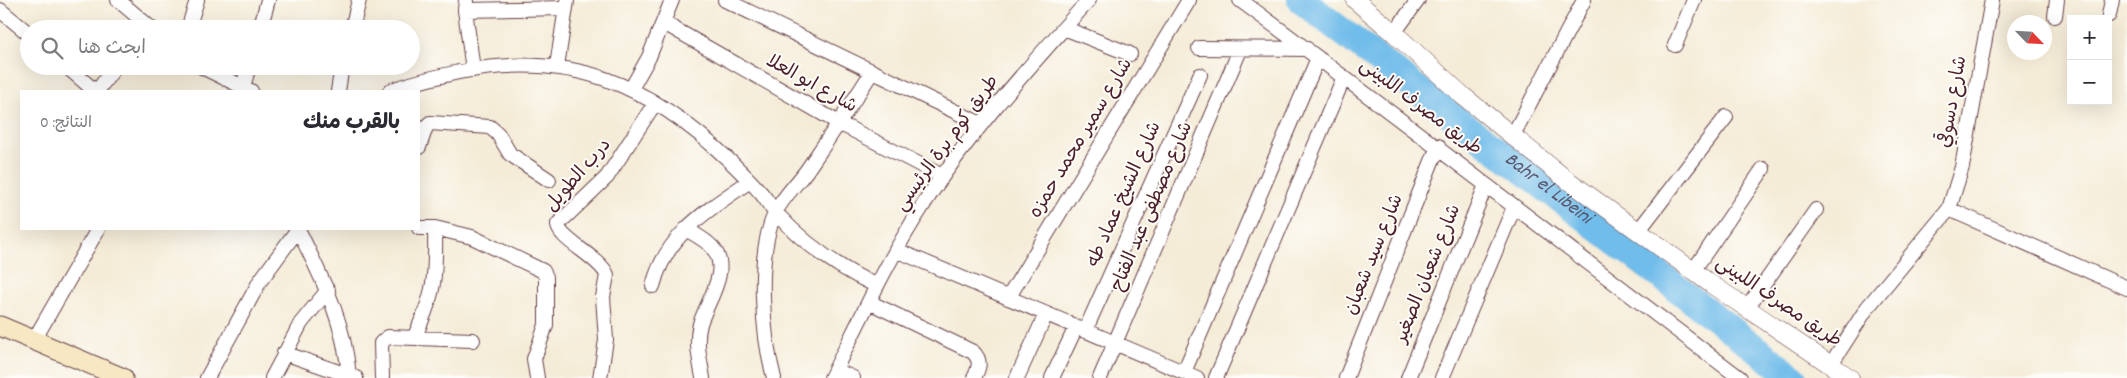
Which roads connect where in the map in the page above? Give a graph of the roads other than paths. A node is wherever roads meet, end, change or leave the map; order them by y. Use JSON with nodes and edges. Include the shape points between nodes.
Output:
{"nodes":[{"id":1,"x":118,"y":0,"type":"edge"},
{"id":2,"x":197,"y":0,"type":"edge"},
{"id":3,"x":268,"y":0,"type":"edge"},
{"id":4,"x":359,"y":0,"type":"edge"},
{"id":5,"x":672,"y":0,"type":"edge"},
{"id":6,"x":725,"y":0,"type":"edge"},
{"id":7,"x":1089,"y":0,"type":"edge"},
{"id":8,"x":1189,"y":0,"type":"edge"},
{"id":9,"x":1240,"y":0,"type":"edge"},
{"id":10,"x":1355,"y":0,"type":"edge"},
{"id":11,"x":1418,"y":0,"type":"edge"},
{"id":12,"x":1584,"y":0,"type":"edge"},
{"id":13,"x":1694,"y":0,"type":"edge"},
{"id":14,"x":1992,"y":0,"type":"edge"},
{"id":15,"x":2057,"y":0,"type":"edge"},
{"id":16,"x":2112,"y":0,"type":"edge"},
{"id":17,"x":566,"y":4,"type":"edge"},
{"id":18,"x":465,"y":5,"type":"edge"},
{"id":19,"x":0,"y":10,"type":"edge"},
{"id":20,"x":2109,"y":15,"type":"dead end"},
{"id":21,"x":2055,"y":16,"type":"dead end"},
{"id":22,"x":140,"y":20,"type":"edge"},
{"id":23,"x":191,"y":20,"type":"edge"},
{"id":24,"x":262,"y":20,"type":"edge"},
{"id":25,"x":354,"y":20,"type":"edge"},
{"id":26,"x":664,"y":23,"type":"junction"},
{"id":27,"x":20,"y":27,"type":"edge"},
{"id":28,"x":1064,"y":28,"type":"junction"},
{"id":29,"x":1394,"y":33,"type":"junction"},
{"id":30,"x":1675,"y":45,"type":"dead end"},
{"id":31,"x":1199,"y":48,"type":"dead end"},
{"id":32,"x":1307,"y":49,"type":"junction"},
{"id":33,"x":1240,"y":50,"type":"junction"},
{"id":34,"x":1130,"y":54,"type":"dead end"},
{"id":35,"x":1318,"y":58,"type":"junction"},
{"id":36,"x":557,"y":66,"type":"junction"},
{"id":37,"x":473,"y":70,"type":"junction"},
{"id":38,"x":872,"y":72,"type":"junction"},
{"id":39,"x":77,"y":75,"type":"edge"},
{"id":40,"x":109,"y":75,"type":"edge"},
{"id":41,"x":218,"y":75,"type":"edge"},
{"id":42,"x":248,"y":75,"type":"edge"},
{"id":43,"x":341,"y":75,"type":"edge"},
{"id":44,"x":1200,"y":75,"type":"dead end"},
{"id":45,"x":1344,"y":77,"type":"junction"},
{"id":46,"x":631,"y":88,"type":"junction"},
{"id":47,"x":247,"y":89,"type":"edge"},
{"id":48,"x":95,"y":90,"type":"edge"},
{"id":49,"x":97,"y":90,"type":"edge"},
{"id":50,"x":338,"y":90,"type":"edge"},
{"id":51,"x":393,"y":90,"type":"edge"},
{"id":52,"x":655,"y":103,"type":"junction"},
{"id":53,"x":1726,"y":117,"type":"dead end"},
{"id":54,"x":840,"y":122,"type":"junction"},
{"id":55,"x":981,"y":124,"type":"junction"},
{"id":56,"x":1512,"y":137,"type":"junction"},
{"id":57,"x":420,"y":145,"type":"edge"},
{"id":58,"x":1438,"y":146,"type":"junction"},
{"id":59,"x":1763,"y":169,"type":"dead end"},
{"id":60,"x":942,"y":176,"type":"junction"},
{"id":61,"x":549,"y":180,"type":"dead end"},
{"id":62,"x":750,"y":181,"type":"junction"},
{"id":63,"x":1486,"y":185,"type":"junction"},
{"id":64,"x":1514,"y":208,"type":"junction"},
{"id":65,"x":1949,"y":209,"type":"junction"},
{"id":66,"x":1816,"y":210,"type":"dead end"},
{"id":67,"x":775,"y":213,"type":"junction"},
{"id":68,"x":420,"y":228,"type":"edge"},
{"id":69,"x":435,"y":228,"type":"junction"},
{"id":70,"x":686,"y":229,"type":"junction"},
{"id":71,"x":97,"y":230,"type":"edge"},
{"id":72,"x":297,"y":230,"type":"edge"},
{"id":73,"x":298,"y":230,"type":"edge"},
{"id":74,"x":1639,"y":230,"type":"junction"},
{"id":75,"x":896,"y":250,"type":"junction"},
{"id":76,"x":1693,"y":271,"type":"junction"},
{"id":77,"x":653,"y":286,"type":"dead end"},
{"id":78,"x":877,"y":286,"type":"junction"},
{"id":79,"x":2127,"y":288,"type":"edge"},
{"id":80,"x":328,"y":290,"type":"junction"},
{"id":81,"x":1008,"y":298,"type":"junction"},
{"id":82,"x":868,"y":302,"type":"junction"},
{"id":83,"x":1747,"y":308,"type":"junction"},
{"id":84,"x":1046,"y":314,"type":"junction"},
{"id":85,"x":0,"y":326,"type":"edge"},
{"id":86,"x":1081,"y":329,"type":"junction"},
{"id":87,"x":414,"y":338,"type":"junction"},
{"id":88,"x":34,"y":340,"type":"junction"},
{"id":89,"x":472,"y":340,"type":"dead end"},
{"id":90,"x":1116,"y":344,"type":"junction"},
{"id":91,"x":284,"y":353,"type":"junction"},
{"id":92,"x":1831,"y":364,"type":"junction"},
{"id":93,"x":1177,"y":373,"type":"edge"},
{"id":94,"x":833,"y":374,"type":"edge"},
{"id":95,"x":352,"y":377,"type":"edge"},
{"id":96,"x":123,"y":378,"type":"edge"},
{"id":97,"x":207,"y":378,"type":"edge"},
{"id":98,"x":272,"y":378,"type":"edge"},
{"id":99,"x":382,"y":378,"type":"edge"},
{"id":100,"x":537,"y":378,"type":"edge"},
{"id":101,"x":600,"y":378,"type":"edge"},
{"id":102,"x":703,"y":378,"type":"edge"},
{"id":103,"x":774,"y":378,"type":"edge"},
{"id":104,"x":853,"y":378,"type":"edge"},
{"id":105,"x":974,"y":378,"type":"edge"},
{"id":106,"x":1017,"y":378,"type":"edge"},
{"id":107,"x":1052,"y":378,"type":"edge"},
{"id":108,"x":1100,"y":378,"type":"edge"},
{"id":109,"x":1197,"y":378,"type":"edge"},
{"id":110,"x":1216,"y":378,"type":"edge"},
{"id":111,"x":1346,"y":378,"type":"edge"},
{"id":112,"x":1408,"y":378,"type":"edge"},
{"id":113,"x":1442,"y":378,"type":"edge"},
{"id":114,"x":1740,"y":378,"type":"edge"},
{"id":115,"x":1850,"y":378,"type":"edge"}],
"edges":[{"from":1,"to":22,"type":"street"},
{"from":2,"to":23,"type":"street"},
{"from":3,"to":24,"type":"street"},
{"from":4,"to":25,"type":"street"},
{"from":5,"to":26,"type":"street"},
{"from":6,"to":38,"type":"street"},
{"from":7,"to":28,"type":"street","name":"طريق كوم برة الرئيسي"},
{"from":8,"to":81,"type":"street","name":"شارع سمير محمد حمزه"},
{"from":9,"to":32,"type":"street","name":"طريق مصرف اللبينى"},
{"from":10,"to":29,"type":"street","name":"طريق مصرف اللبينى"},
{"from":11,"to":29,"type":"street"},
{"from":12,"to":56,"type":"street"},
{"from":13,"to":30,"type":"street"},
{"from":14,"to":65,"type":"street","name":"شارع دسوقي","via":[[1962,166]]},
{"from":15,"to":21,"type":"street"},
{"from":16,"to":20,"type":"street"},
{"from":17,"to":18,"type":"street"},
{"from":17,"to":36,"type":"street"},
{"from":18,"to":37,"type":"street"},
{"from":19,"to":27,"type":"street"},
{"from":26,"to":46,"type":"street"},
{"from":26,"to":54,"type":"street","name":"شارع ابو العلا"},
{"from":28,"to":34,"type":"street"},
{"from":28,"to":55,"type":"street","name":"طريق كوم برة الرئيسي"},
{"from":29,"to":56,"type":"street","name":"طريق مصرف اللبينى"},
{"from":31,"to":33,"type":"street"},
{"from":32,"to":33,"type":"street"},
{"from":32,"to":35,"type":"street","name":"طريق مصرف اللبينى"},
{"from":33,"to":90,"type":"street","name":"شارع مصطفى عبد الفتاح"},
{"from":35,"to":45,"type":"street","name":"طريق مصرف اللبينى"},
{"from":35,"to":93,"type":"street"},
{"from":36,"to":37,"type":"street","via":[[501,65]]},
{"from":36,"to":46,"type":"street","via":[[595,74]]},
{"from":37,"to":51,"type":"street"},
{"from":38,"to":54,"type":"street"},
{"from":38,"to":55,"type":"street"},
{"from":39,"to":48,"type":"street"},
{"from":40,"to":49,"type":"street"},
{"from":41,"to":47,"type":"street"},
{"from":42,"to":47,"type":"street"},
{"from":43,"to":50,"type":"street"},
{"from":44,"to":86,"type":"street","name":"شارع الشيخ عماد طه"},
{"from":45,"to":58,"type":"street","name":"طريق مصرف اللبينى"},
{"from":45,"to":110,"type":"street"},
{"from":46,"to":52,"type":"street"},
{"from":52,"to":62,"type":"street","via":[[711,145]]},
{"from":52,"to":101,"type":"street","name":"درب الطويل","via":[[607,177],[558,224],[560,231],[602,266],[607,275],[604,297],[606,340]]},
{"from":53,"to":74,"type":"street"},
{"from":54,"to":60,"type":"street","name":"شارع ابو العلا"},
{"from":54,"to":67,"type":"street"},
{"from":55,"to":60,"type":"street","name":"طريق كوم برة الرئيسي"},
{"from":56,"to":74,"type":"street","name":"طريق مصرف اللبينى"},
{"from":57,"to":61,"type":"street","via":[[430,123],[490,127],[510,154]]},
{"from":58,"to":63,"type":"street","name":"طريق مصرف اللبينى"},
{"from":58,"to":111,"type":"street","name":"شارع سيد شعبان"},
{"from":59,"to":76,"type":"street"},
{"from":60,"to":75,"type":"street","name":"طريق كوم برة الرئيسي"},
{"from":62,"to":67,"type":"street"},
{"from":62,"to":70,"type":"street"},
{"from":63,"to":64,"type":"street","name":"طريق مصرف اللبينى"},
{"from":63,"to":112,"type":"street","name":"شارع شعبان الصغير"},
{"from":64,"to":113,"type":"street"},
{"from":64,"to":114,"type":"street","name":"طريق مصرف اللبينى"},
{"from":65,"to":79,"type":"street"},
{"from":65,"to":92,"type":"street","via":[[1867,308]]},
{"from":66,"to":83,"type":"street"},
{"from":67,"to":78,"type":"street","via":[[824,256]]},
{"from":67,"to":103,"type":"street","via":[[768,242],[763,301],[764,330]]},
{"from":68,"to":69,"type":"street"},
{"from":69,"to":87,"type":"street","via":[[433,292]]},
{"from":69,"to":100,"type":"street","via":[[484,242],[543,271],[546,277],[546,325],[534,359]]},
{"from":70,"to":77,"type":"street","via":[[665,252]]},
{"from":70,"to":102,"type":"street","via":[[712,246],[720,265],[698,336]]},
{"from":71,"to":88,"type":"street"},
{"from":72,"to":97,"type":"street","via":[[260,281]]},
{"from":73,"to":80,"type":"street"},
{"from":74,"to":76,"type":"street","name":"طريق مصرف اللبينى"},
{"from":75,"to":78,"type":"street","name":"طريق كوم برة الرئيسي"},
{"from":75,"to":81,"type":"street"},
{"from":76,"to":83,"type":"street","name":"طريق مصرف اللبينى"},
{"from":78,"to":82,"type":"street","name":"طريق كوم برة الرئيسي"},
{"from":80,"to":91,"type":"street","via":[[312,307]]},
{"from":80,"to":95,"type":"street","via":[[343,332]]},
{"from":81,"to":84,"type":"street"},
{"from":82,"to":94,"type":"street","name":"طريق كوم برة الرئيسي"},
{"from":82,"to":105,"type":"street","via":[[973,352],[979,360]]},
{"from":83,"to":92,"type":"street","name":"طريق مصرف اللبينى"},
{"from":84,"to":86,"type":"street"},
{"from":84,"to":106,"type":"street"},
{"from":85,"to":88,"type":"main road"},
{"from":86,"to":90,"type":"street"},
{"from":86,"to":107,"type":"street","name":"شارع الشيخ عماد طه"},
{"from":87,"to":89,"type":"street"},
{"from":87,"to":99,"type":"street","via":[[384,339],[381,348]]},
{"from":88,"to":96,"type":"main road"},
{"from":90,"to":93,"type":"street"},
{"from":90,"to":108,"type":"street","name":"شارع مصطفى عبد الفتاح"},
{"from":91,"to":95,"type":"street"},
{"from":91,"to":98,"type":"street"},
{"from":92,"to":115,"type":"street","name":"طريق مصرف اللبينى"},
{"from":93,"to":109,"type":"street"},
{"from":94,"to":104,"type":"street"}]}
